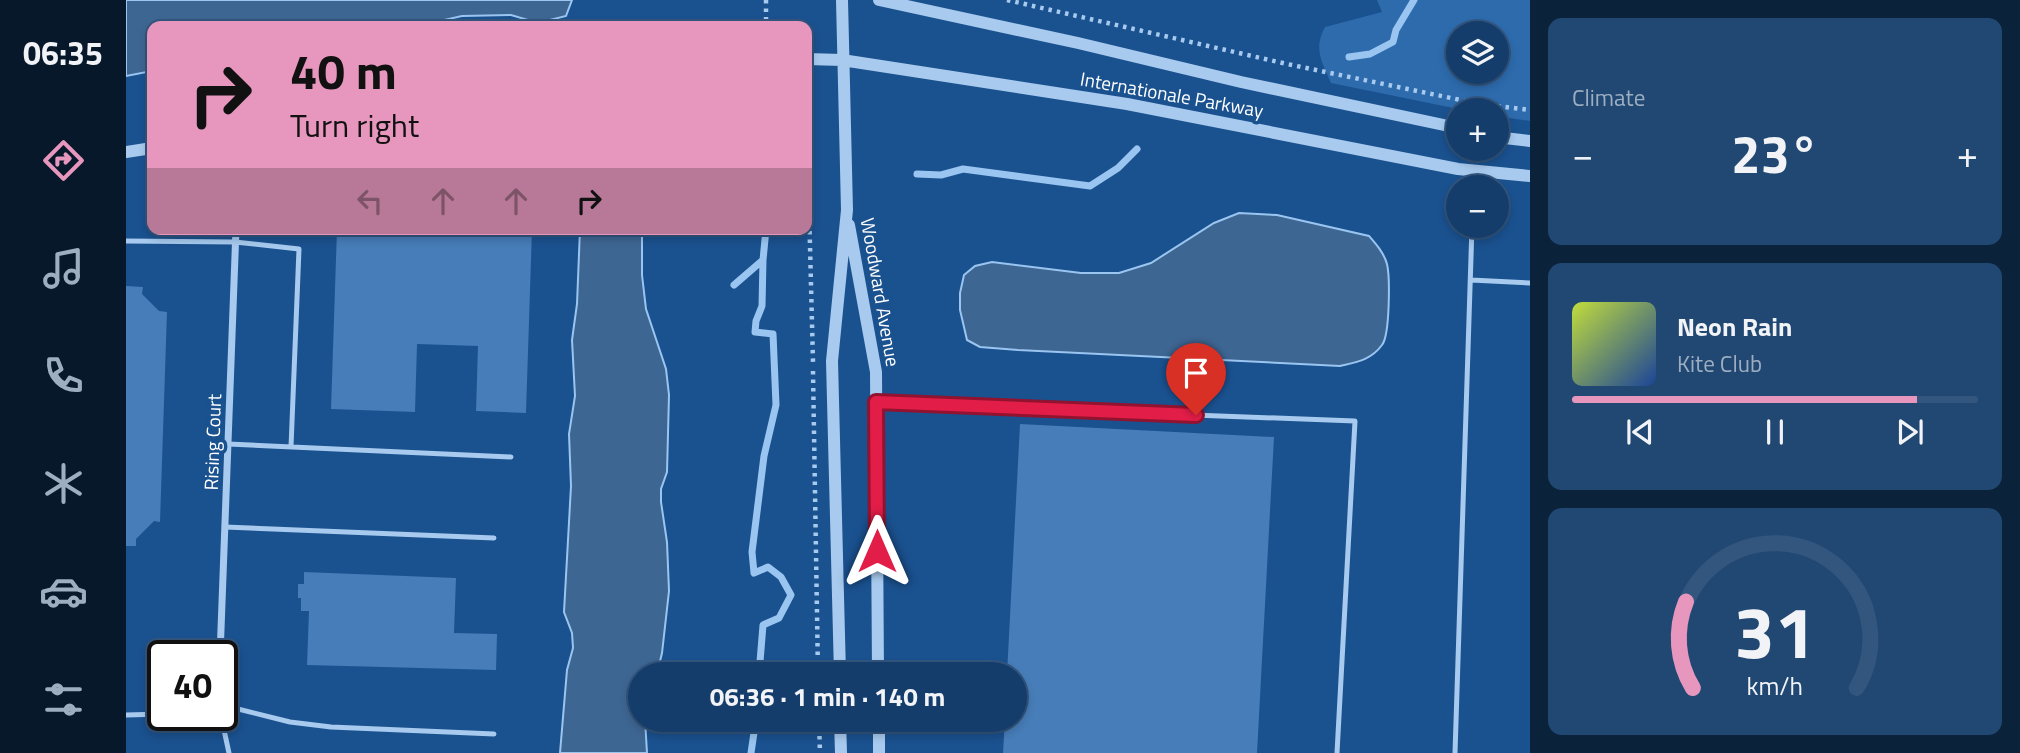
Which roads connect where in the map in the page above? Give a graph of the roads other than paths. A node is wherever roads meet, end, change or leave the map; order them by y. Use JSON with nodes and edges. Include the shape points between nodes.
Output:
{"nodes":[{"id":1,"x":842,"y":0,"type":"edge"},
{"id":2,"x":879,"y":0,"type":"edge"},
{"id":3,"x":812,"y":59,"type":"edge"},
{"id":4,"x":842,"y":60,"type":"junction"},
{"id":5,"x":1446,"y":125,"type":"edge"},
{"id":6,"x":1509,"y":138,"type":"edge"},
{"id":7,"x":1530,"y":141,"type":"edge"},
{"id":8,"x":147,"y":149,"type":"edge"},
{"id":9,"x":126,"y":152,"type":"edge"},
{"id":10,"x":1474,"y":170,"type":"junction"},
{"id":11,"x":1474,"y":175,"type":"edge"},
{"id":12,"x":1530,"y":176,"type":"edge"},
{"id":13,"x":847,"y":211,"type":"junction"},
{"id":14,"x":236,"y":235,"type":"edge"},
{"id":15,"x":1472,"y":238,"type":"edge"},
{"id":16,"x":126,"y":241,"type":"edge"},
{"id":17,"x":235,"y":242,"type":"junction"},
{"id":18,"x":1471,"y":280,"type":"junction"},
{"id":19,"x":1530,"y":283,"type":"edge"},
{"id":20,"x":876,"y":402,"type":"junction"},
{"id":21,"x":228,"y":444,"type":"junction"},
{"id":22,"x":291,"y":447,"type":"junction"},
{"id":23,"x":511,"y":457,"type":"dead end"},
{"id":24,"x":225,"y":527,"type":"junction"},
{"id":25,"x":494,"y":538,"type":"dead end"},
{"id":26,"x":221,"y":640,"type":"edge"},
{"id":27,"x":840,"y":662,"type":"edge"},
{"id":28,"x":878,"y":662,"type":"edge"},
{"id":29,"x":238,"y":709,"type":"edge"},
{"id":30,"x":147,"y":714,"type":"edge"},
{"id":31,"x":126,"y":715,"type":"edge"},
{"id":32,"x":224,"y":731,"type":"edge"},
{"id":33,"x":840,"y":732,"type":"edge"},
{"id":34,"x":879,"y":732,"type":"edge"},
{"id":35,"x":494,"y":734,"type":"dead end"},
{"id":36,"x":229,"y":753,"type":"edge"},
{"id":37,"x":841,"y":753,"type":"edge"},
{"id":38,"x":879,"y":753,"type":"edge"},
{"id":39,"x":1337,"y":753,"type":"edge"},
{"id":40,"x":1455,"y":753,"type":"edge"}],
"edges":[{"from":1,"to":4,"type":"street","name":"Woodward Avenue"},
{"from":2,"to":5,"type":"street","name":"Internationale Parkway"},
{"from":3,"to":4,"type":"street","name":"Internationale Parkway"},
{"from":4,"to":10,"type":"street","name":"Internationale Parkway","via":[[1127,104]]},
{"from":4,"to":13,"type":"street","name":"Woodward Avenue"},
{"from":6,"to":7,"type":"street"},
{"from":8,"to":9,"type":"street"},
{"from":10,"to":11,"type":"lane"},
{"from":10,"to":12,"type":"street","name":"Internationale Parkway"},
{"from":13,"to":20,"type":"street","name":"Woodward Avenue","via":[[876,372]]},
{"from":13,"to":27,"type":"street","name":"Woodward Avenue","via":[[832,361]]},
{"from":14,"to":17,"type":"street","name":"Rising Court"},
{"from":15,"to":18,"type":"lane"},
{"from":16,"to":17,"type":"lane"},
{"from":17,"to":21,"type":"street","name":"Rising Court"},
{"from":17,"to":22,"type":"lane","via":[[299,249]]},
{"from":18,"to":19,"type":"lane"},
{"from":18,"to":40,"type":"lane"},
{"from":20,"to":28,"type":"street","name":"Woodward Avenue"},
{"from":20,"to":39,"type":"lane","via":[[1355,421]]},
{"from":21,"to":22,"type":"lane"},
{"from":21,"to":24,"type":"street","name":"Rising Court"},
{"from":22,"to":23,"type":"lane"},
{"from":24,"to":25,"type":"lane"},
{"from":24,"to":26,"type":"street","name":"Rising Court"},
{"from":29,"to":35,"type":"lane","via":[[331,727]]},
{"from":30,"to":31,"type":"lane"},
{"from":32,"to":36,"type":"lane"},
{"from":33,"to":37,"type":"street"},
{"from":34,"to":38,"type":"street"}]}
